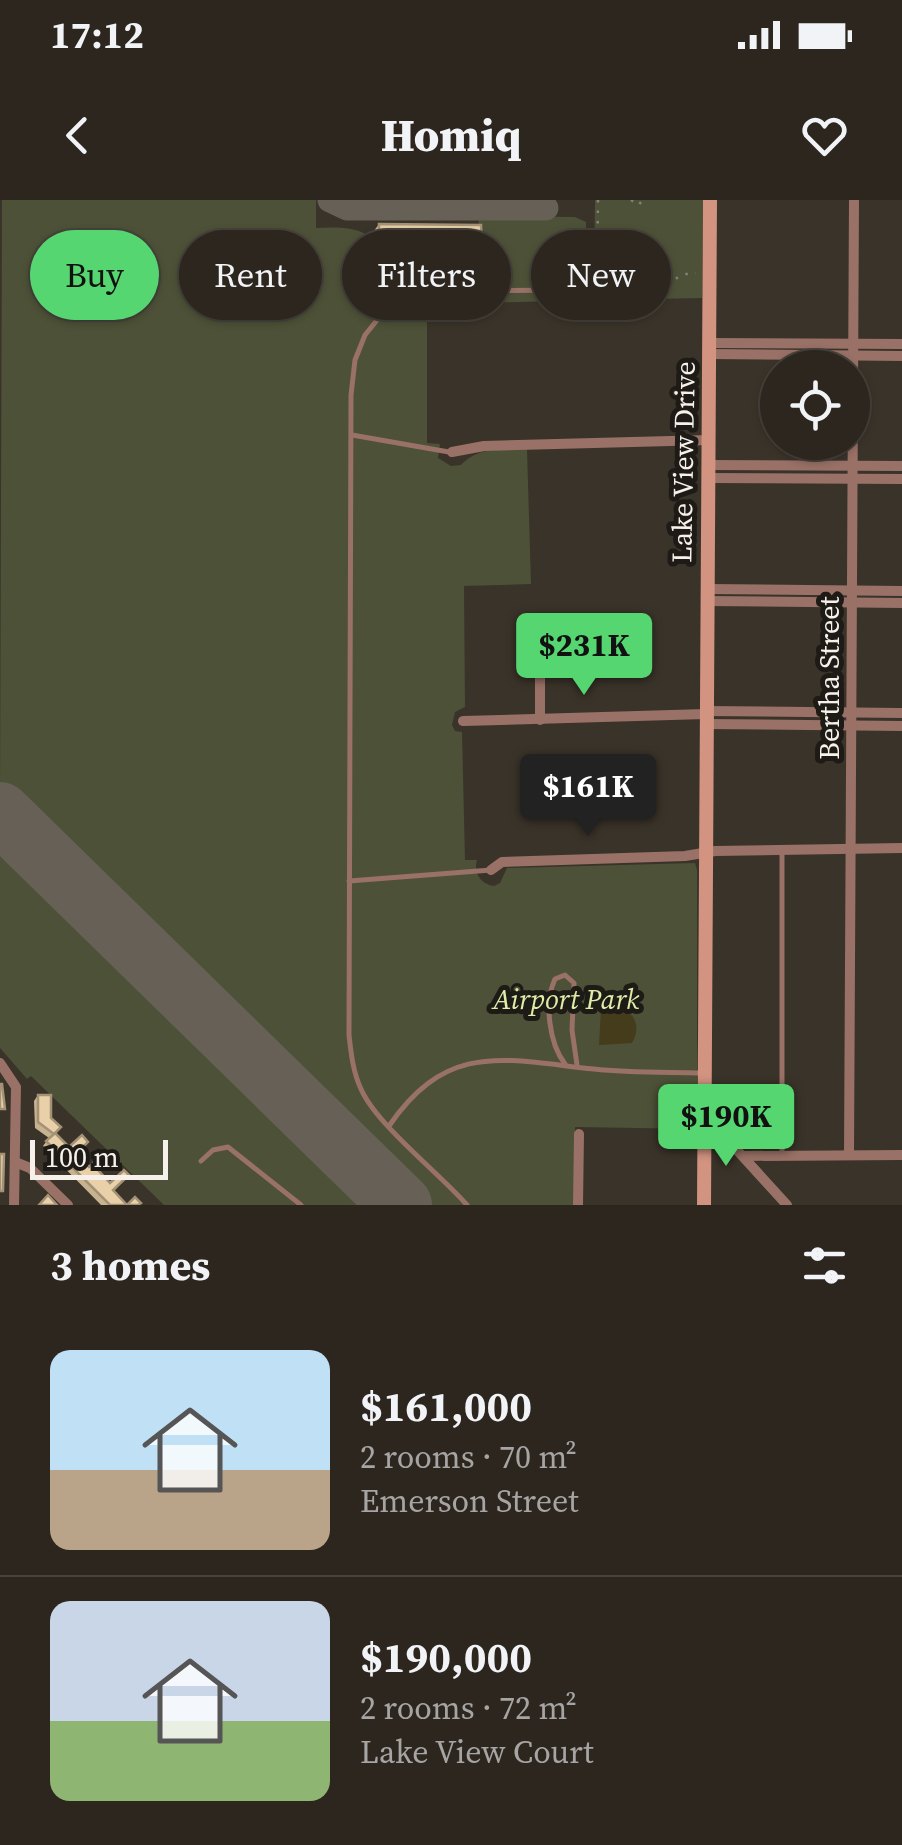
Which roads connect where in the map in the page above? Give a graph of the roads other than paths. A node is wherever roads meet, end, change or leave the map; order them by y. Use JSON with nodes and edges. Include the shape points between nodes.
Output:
{"nodes":[{"id":1,"x":710,"y":200,"type":"edge"},
{"id":2,"x":854,"y":200,"type":"edge"},
{"id":3,"x":531,"y":290,"type":"edge"},
{"id":4,"x":902,"y":344,"type":"edge"},
{"id":5,"x":710,"y":348,"type":"junction"},
{"id":6,"x":853,"y":350,"type":"junction"},
{"id":7,"x":870,"y":352,"type":"edge"},
{"id":8,"x":902,"y":356,"type":"edge"},
{"id":9,"x":351,"y":434,"type":"junction"},
{"id":10,"x":709,"y":440,"type":"junction"},
{"id":11,"x":452,"y":452,"type":"joint"},
{"id":12,"x":852,"y":460,"type":"edge"},
{"id":13,"x":852,"y":466,"type":"junction"},
{"id":14,"x":902,"y":466,"type":"edge"},
{"id":15,"x":708,"y":471,"type":"junction"},
{"id":16,"x":852,"y":479,"type":"junction"},
{"id":17,"x":902,"y":480,"type":"edge"},
{"id":18,"x":902,"y":591,"type":"edge"},
{"id":19,"x":707,"y":595,"type":"junction"},
{"id":20,"x":852,"y":596,"type":"junction"},
{"id":21,"x":902,"y":602,"type":"edge"},
{"id":22,"x":540,"y":628,"type":"dead end"},
{"id":23,"x":851,"y":713,"type":"junction"},
{"id":24,"x":902,"y":713,"type":"edge"},
{"id":25,"x":705,"y":716,"type":"junction"},
{"id":26,"x":540,"y":720,"type":"junction"},
{"id":27,"x":463,"y":721,"type":"dead end"},
{"id":28,"x":851,"y":726,"type":"junction"},
{"id":29,"x":902,"y":726,"type":"edge"},
{"id":30,"x":902,"y":848,"type":"edge"},
{"id":31,"x":850,"y":849,"type":"junction"},
{"id":32,"x":782,"y":850,"type":"junction"},
{"id":33,"x":704,"y":853,"type":"junction"},
{"id":34,"x":491,"y":870,"type":"joint"},
{"id":35,"x":349,"y":882,"type":"junction"},
{"id":36,"x":0,"y":1064,"type":"edge"},
{"id":37,"x":564,"y":1064,"type":"junction"},
{"id":38,"x":578,"y":1065,"type":"junction"},
{"id":39,"x":704,"y":1074,"type":"junction"},
{"id":40,"x":389,"y":1126,"type":"junction"},
{"id":41,"x":704,"y":1133,"type":"junction"},
{"id":42,"x":579,"y":1134,"type":"dead end"},
{"id":43,"x":0,"y":1140,"type":"edge"},
{"id":44,"x":15,"y":1140,"type":"junction"},
{"id":45,"x":902,"y":1155,"type":"edge"},
{"id":46,"x":743,"y":1156,"type":"junction"},
{"id":47,"x":782,"y":1156,"type":"junction"},
{"id":48,"x":849,"y":1156,"type":"junction"},
{"id":49,"x":201,"y":1161,"type":"dead end"},
{"id":50,"x":15,"y":1162,"type":"junction"},
{"id":51,"x":14,"y":1205,"type":"edge"},
{"id":52,"x":68,"y":1205,"type":"edge"},
{"id":53,"x":301,"y":1205,"type":"edge"},
{"id":54,"x":467,"y":1205,"type":"edge"},
{"id":55,"x":578,"y":1205,"type":"edge"},
{"id":56,"x":704,"y":1205,"type":"edge"},
{"id":57,"x":786,"y":1205,"type":"edge"}],
"edges":[{"from":1,"to":5,"type":"street","name":"Lake View Drive"},
{"from":2,"to":6,"type":"street","name":"Bertha Street"},
{"from":3,"to":9,"type":"lane","via":[[415,290],[382,314],[355,360]]},
{"from":4,"to":6,"type":"street"},
{"from":5,"to":6,"type":"street"},
{"from":5,"to":10,"type":"street","name":"Lake View Drive"},
{"from":7,"to":8,"type":"street"},
{"from":9,"to":11,"type":"lane"},
{"from":9,"to":35,"type":"lane"},
{"from":10,"to":11,"type":"street"},
{"from":10,"to":15,"type":"street","name":"Lake View Drive"},
{"from":12,"to":13,"type":"street","name":"Bertha Street"},
{"from":13,"to":14,"type":"street"},
{"from":13,"to":15,"type":"street"},
{"from":13,"to":16,"type":"street","name":"Bertha Street"},
{"from":15,"to":16,"type":"street"},
{"from":15,"to":19,"type":"street","name":"Lake View Drive"},
{"from":16,"to":17,"type":"street"},
{"from":16,"to":20,"type":"street","name":"Bertha Street"},
{"from":18,"to":20,"type":"street"},
{"from":19,"to":20,"type":"street"},
{"from":19,"to":25,"type":"street","name":"Lake View Drive"},
{"from":20,"to":21,"type":"street"},
{"from":20,"to":23,"type":"street","name":"Bertha Street"},
{"from":22,"to":26,"type":"street"},
{"from":23,"to":24,"type":"street"},
{"from":23,"to":25,"type":"street"},
{"from":23,"to":28,"type":"street","name":"Bertha Street"},
{"from":25,"to":26,"type":"street"},
{"from":25,"to":28,"type":"street"},
{"from":25,"to":33,"type":"street","name":"Lake View Drive"},
{"from":26,"to":27,"type":"street"},
{"from":28,"to":29,"type":"street"},
{"from":28,"to":31,"type":"street","name":"Bertha Street"},
{"from":30,"to":31,"type":"street"},
{"from":31,"to":32,"type":"street"},
{"from":31,"to":48,"type":"street","name":"Bertha Street"},
{"from":32,"to":33,"type":"street"},
{"from":32,"to":47,"type":"lane"},
{"from":33,"to":34,"type":"street","via":[[502,862]]},
{"from":33,"to":39,"type":"street","name":"Lake View Drive"},
{"from":34,"to":35,"type":"lane"},
{"from":35,"to":40,"type":"lane","via":[[352,1064],[361,1091]]},
{"from":36,"to":44,"type":"street","via":[[16,1087]]},
{"from":37,"to":38,"type":"lane"},
{"from":37,"to":38,"type":"lane","via":[[553,1044],[551,996],[554,979],[564,975],[574,983]]},
{"from":37,"to":40,"type":"lane","via":[[453,1067],[428,1083]]},
{"from":38,"to":39,"type":"lane"},
{"from":39,"to":41,"type":"street","name":"Lake View Drive"},
{"from":40,"to":54,"type":"lane"},
{"from":41,"to":46,"type":"street","via":[[723,1136]]},
{"from":41,"to":56,"type":"street","name":"Lake View Drive"},
{"from":42,"to":55,"type":"street"},
{"from":43,"to":44,"type":"street"},
{"from":44,"to":50,"type":"street"},
{"from":45,"to":48,"type":"street"},
{"from":46,"to":47,"type":"street"},
{"from":46,"to":57,"type":"street"},
{"from":47,"to":48,"type":"street"},
{"from":49,"to":53,"type":"lane","via":[[228,1146]]},
{"from":50,"to":51,"type":"street"},
{"from":50,"to":52,"type":"street"}]}
